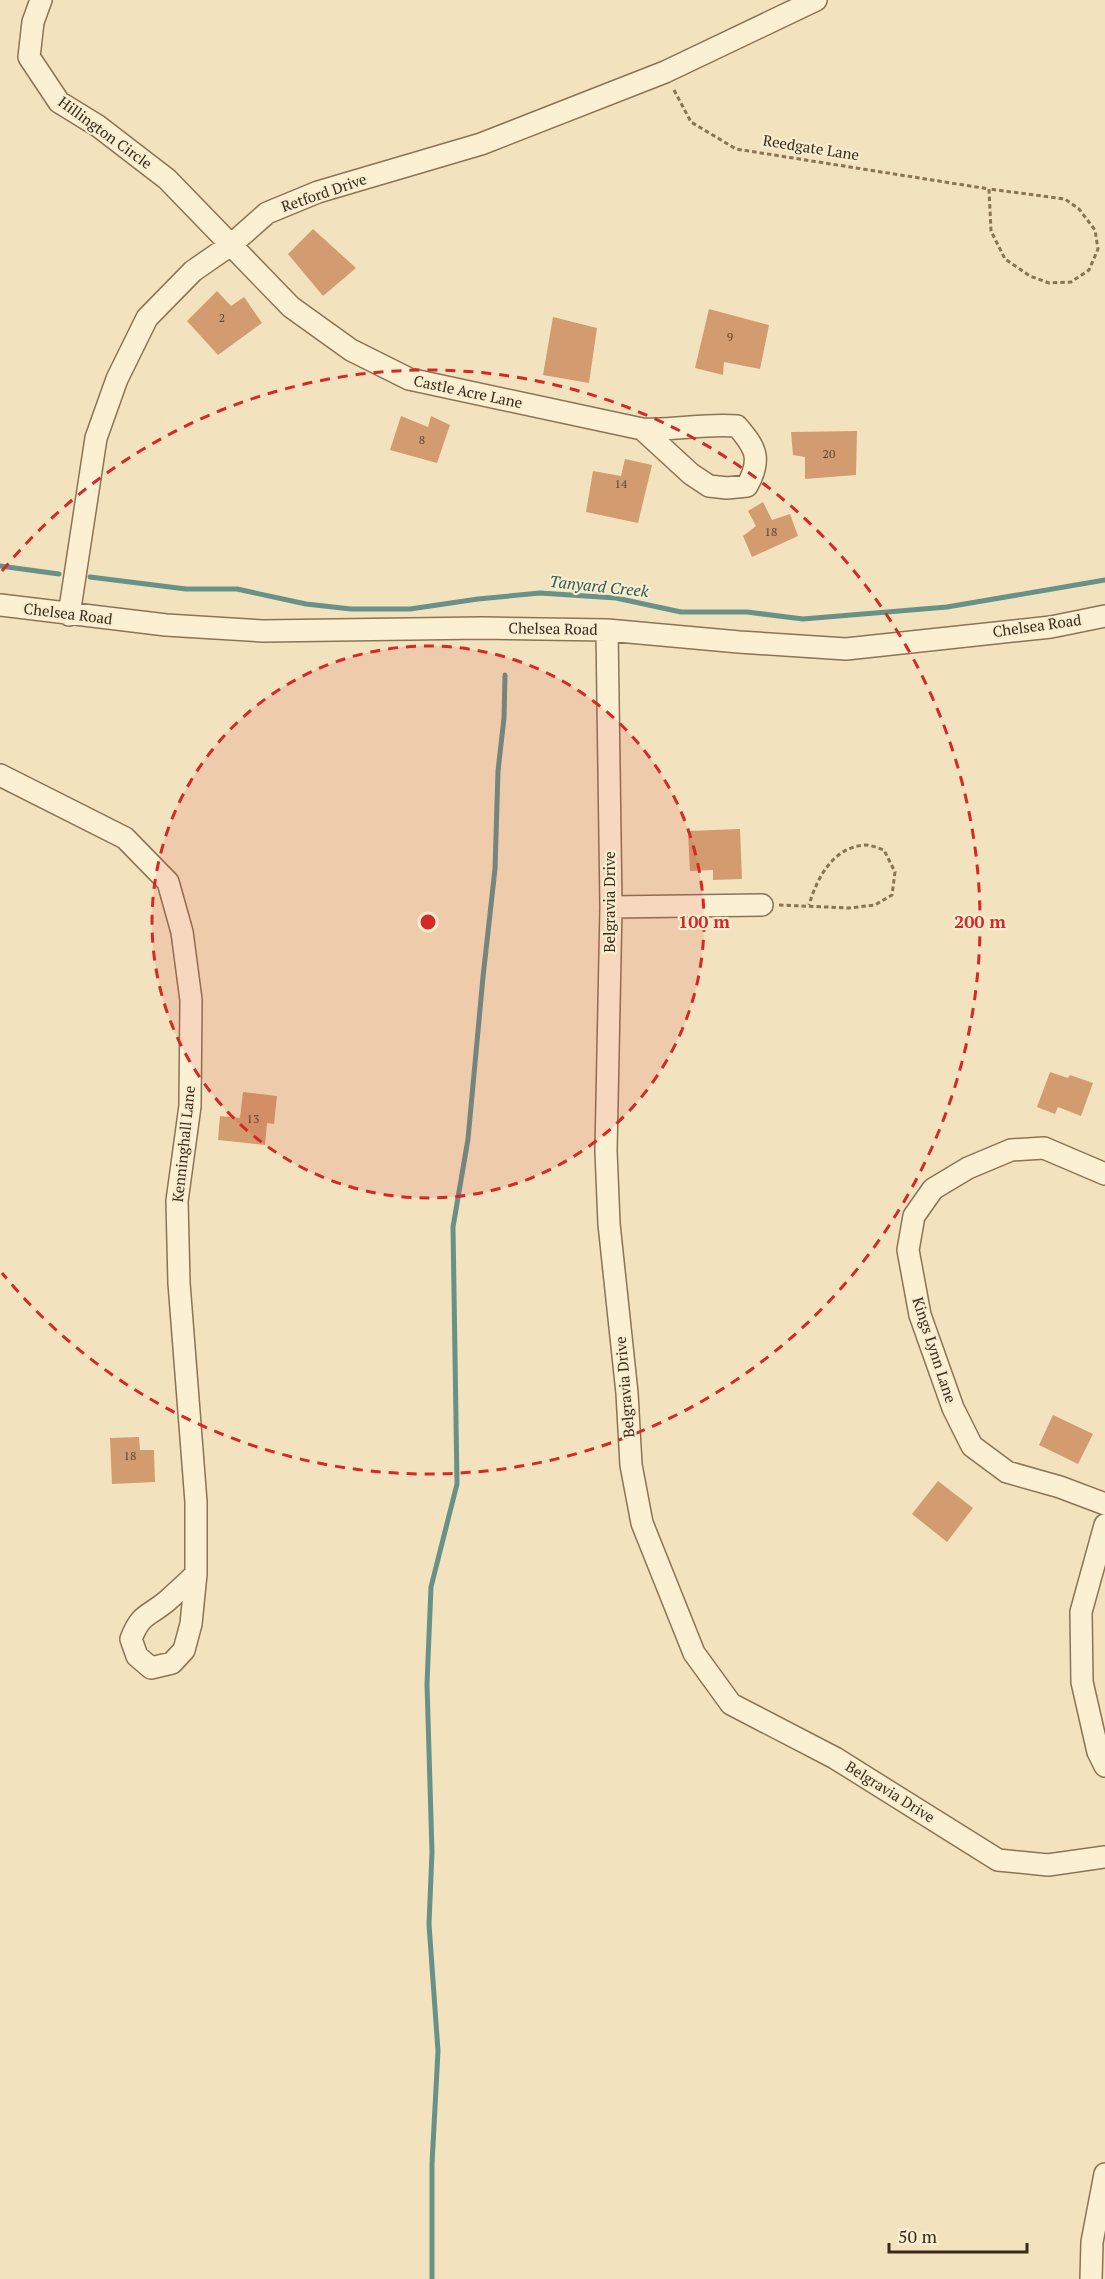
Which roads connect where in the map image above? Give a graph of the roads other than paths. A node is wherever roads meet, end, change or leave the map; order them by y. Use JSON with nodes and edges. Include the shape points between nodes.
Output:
{"nodes":[{"id":1,"x":41,"y":0,"type":"edge"},
{"id":2,"x":816,"y":0,"type":"edge"},
{"id":3,"x":232,"y":244,"type":"junction"},
{"id":4,"x":642,"y":429,"type":"junction"},
{"id":5,"x":0,"y":605,"type":"edge"},
{"id":6,"x":69,"y":615,"type":"junction"},
{"id":7,"x":1105,"y":616,"type":"edge"},
{"id":8,"x":607,"y":630,"type":"junction"},
{"id":9,"x":0,"y":776,"type":"edge"},
{"id":10,"x":762,"y":905,"type":"road end"},
{"id":11,"x":611,"y":907,"type":"junction"},
{"id":12,"x":1105,"y":1174,"type":"edge"},
{"id":13,"x":1105,"y":1504,"type":"edge"},
{"id":14,"x":1105,"y":1525,"type":"edge"},
{"id":15,"x":196,"y":1574,"type":"dead end"},
{"id":16,"x":1105,"y":1766,"type":"edge"},
{"id":17,"x":1105,"y":1857,"type":"edge"},
{"id":18,"x":1105,"y":2174,"type":"edge"},
{"id":19,"x":1091,"y":2279,"type":"edge"}],
"edges":[{"from":1,"to":3,"type":"street","name":"Hillington Circle","via":[[33,22],[29,57],[59,102],[98,126],[166,179]]},
{"from":2,"to":3,"type":"street","name":"Retford Drive","via":[[665,72],[481,144],[318,192],[267,213]]},
{"from":3,"to":4,"type":"street","name":"Castle Acre Lane","via":[[291,307],[351,350],[409,379]]},
{"from":3,"to":6,"type":"street","name":"Retford Drive","via":[[193,271],[147,318],[117,379],[96,438]]},
{"from":4,"to":4,"type":"street","name":"Castle Acre Lane","via":[[737,426],[756,454],[755,472],[747,486],[709,486]]},
{"from":5,"to":6,"type":"street","name":"Chelsea Road"},
{"from":6,"to":8,"type":"street","name":"Chelsea Road","via":[[263,631]]},
{"from":7,"to":8,"type":"street","name":"Chelsea Road","via":[[1051,627],[846,649]]},
{"from":8,"to":11,"type":"street","name":"Belgravia Drive"},
{"from":9,"to":15,"type":"street","name":"Kenninghall Lane","via":[[126,838],[168,882],[182,932],[191,1000],[190,1106],[177,1201],[178,1260],[196,1502]]},
{"from":10,"to":11,"type":"street"},
{"from":11,"to":17,"type":"street","name":"Belgravia Drive","via":[[606,1151],[631,1465],[642,1523],[694,1653],[731,1704],[835,1758],[998,1860],[1048,1864]]},
{"from":12,"to":13,"type":"street","name":"Kings Lynn Lane","via":[[1044,1148],[1011,1150],[968,1168],[933,1189],[914,1216],[908,1250],[920,1315],[953,1408],[972,1446],[1007,1472]]},
{"from":14,"to":16,"type":"street","via":[[1081,1612],[1082,1682],[1098,1752]]},
{"from":18,"to":19,"type":"street","via":[[1092,2242]]}]}
